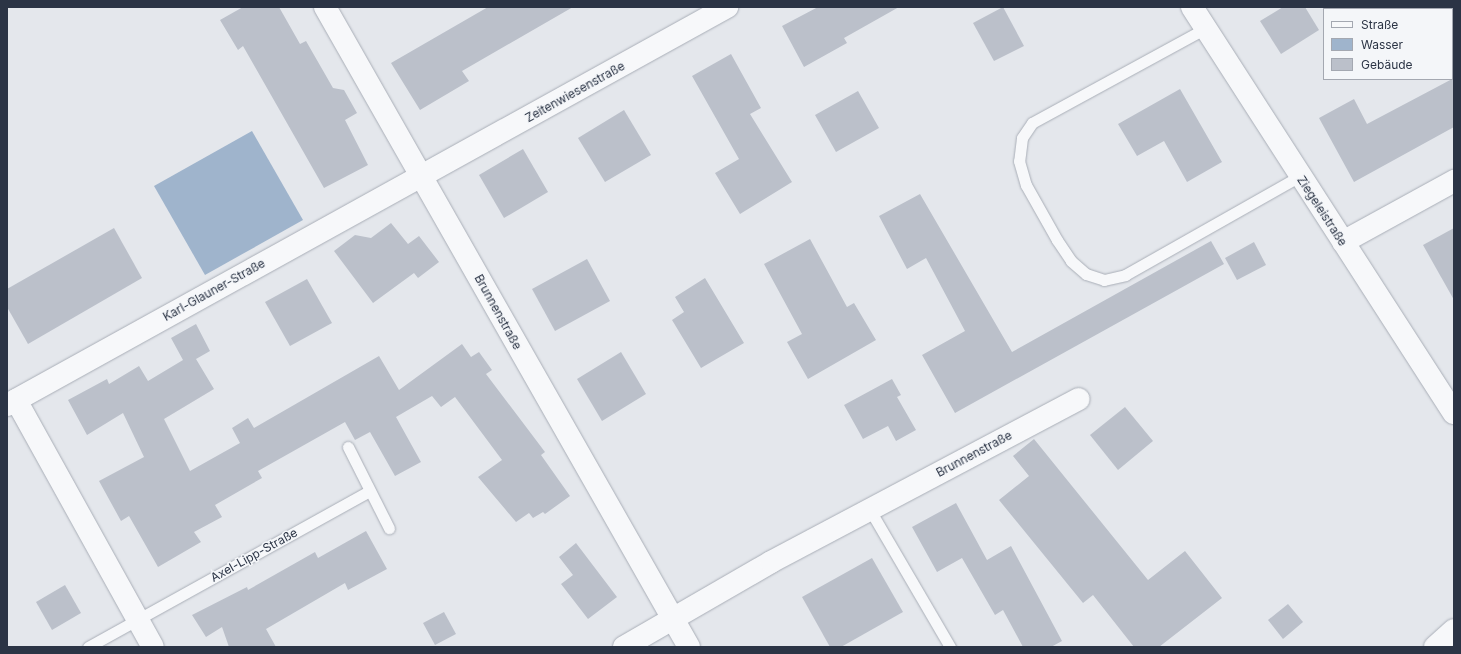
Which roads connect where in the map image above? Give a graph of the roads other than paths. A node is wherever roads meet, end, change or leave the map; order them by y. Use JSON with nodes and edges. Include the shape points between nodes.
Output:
{"nodes":[{"id":1,"x":325,"y":7,"type":"edge"},
{"id":2,"x":727,"y":7,"type":"edge"},
{"id":3,"x":1192,"y":7,"type":"edge"},
{"id":4,"x":1206,"y":28,"type":"junction"},
{"id":5,"x":421,"y":174,"type":"junction"},
{"id":6,"x":1300,"y":176,"type":"junction"},
{"id":7,"x":1454,"y":181,"type":"edge"},
{"id":8,"x":1343,"y":242,"type":"junction"},
{"id":9,"x":1079,"y":400,"type":"dead end"},
{"id":10,"x":12,"y":402,"type":"edge"},
{"id":11,"x":1454,"y":413,"type":"edge"},
{"id":12,"x":348,"y":447,"type":"dead end"},
{"id":13,"x":370,"y":491,"type":"junction"},
{"id":14,"x":870,"y":510,"type":"junction"},
{"id":15,"x":389,"y":528,"type":"dead end"},
{"id":16,"x":672,"y":616,"type":"junction"},
{"id":17,"x":138,"y":619,"type":"junction"},
{"id":18,"x":1454,"y":630,"type":"edge"},
{"id":19,"x":88,"y":647,"type":"edge"},
{"id":20,"x":153,"y":647,"type":"edge"},
{"id":21,"x":624,"y":647,"type":"edge"},
{"id":22,"x":689,"y":647,"type":"edge"},
{"id":23,"x":950,"y":647,"type":"edge"},
{"id":24,"x":1435,"y":647,"type":"edge"}],
"edges":[{"from":1,"to":5,"type":"street","name":"Brunnenstraße"},
{"from":2,"to":5,"type":"street","name":"Zeitenwiesenstraße"},
{"from":3,"to":4,"type":"street","name":"Ziegeleistraße"},
{"from":4,"to":6,"type":"street","name":"Ziegeleistraße"},
{"from":4,"to":6,"type":"lane","via":[[1032,122],[1022,138],[1019,161],[1026,185],[1057,240],[1071,261],[1086,274],[1104,280],[1125,275]]},
{"from":5,"to":10,"type":"street","name":"Karl-Glauner-Straße"},
{"from":5,"to":16,"type":"street","name":"Brunnenstraße"},
{"from":6,"to":8,"type":"street","name":"Ziegeleistraße"},
{"from":7,"to":8,"type":"street"},
{"from":8,"to":11,"type":"street","name":"Ziegeleistraße"},
{"from":9,"to":14,"type":"street","name":"Brunnenstraße"},
{"from":10,"to":17,"type":"street"},
{"from":12,"to":13,"type":"lane"},
{"from":13,"to":15,"type":"lane"},
{"from":13,"to":17,"type":"lane","name":"Axel-Lipp-Straße"},
{"from":14,"to":16,"type":"street","name":"Brunnenstraße"},
{"from":14,"to":23,"type":"lane"},
{"from":16,"to":21,"type":"street"},
{"from":16,"to":22,"type":"street","name":"Brunnenstraße"},
{"from":17,"to":19,"type":"lane","name":"Axel-Lipp-Straße"},
{"from":17,"to":20,"type":"street"},
{"from":18,"to":24,"type":"street"}]}
